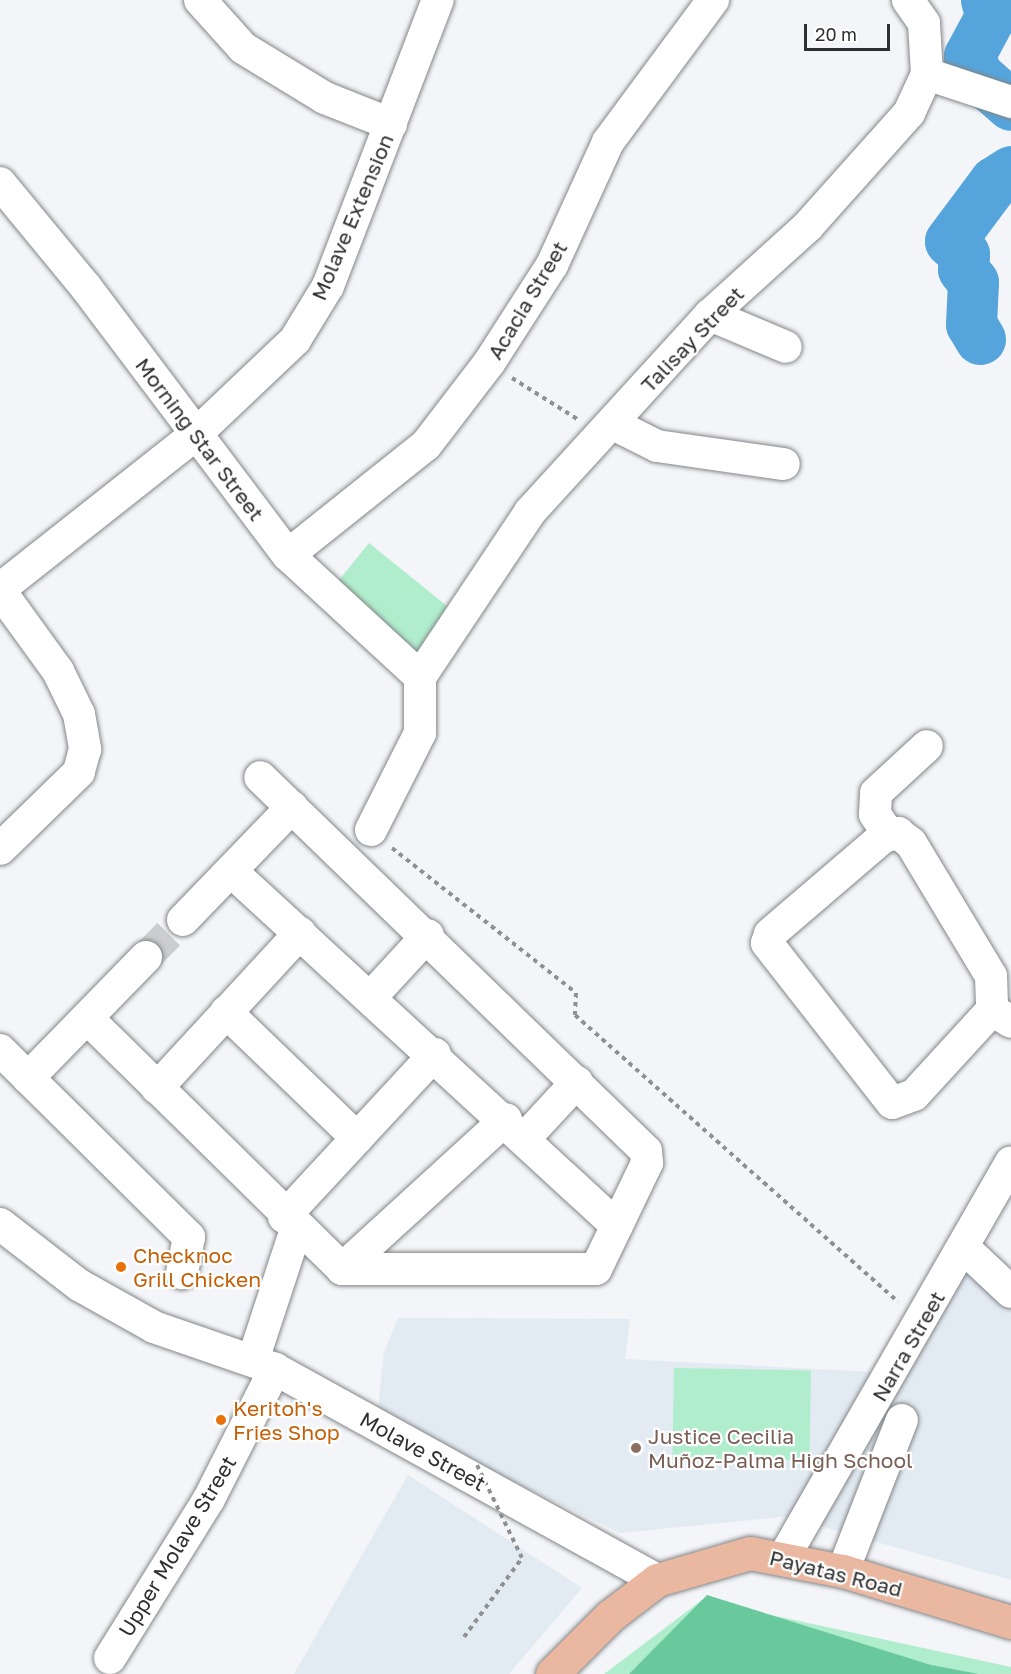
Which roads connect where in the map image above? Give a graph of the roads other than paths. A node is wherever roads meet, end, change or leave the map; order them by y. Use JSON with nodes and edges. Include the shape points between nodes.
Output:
{"nodes":[{"id":1,"x":200,"y":0,"type":"edge"},
{"id":2,"x":438,"y":0,"type":"edge"},
{"id":3,"x":713,"y":0,"type":"edge"},
{"id":4,"x":908,"y":0,"type":"edge"},
{"id":5,"x":927,"y":74,"type":"junction"},
{"id":6,"x":1011,"y":102,"type":"edge"},
{"id":7,"x":391,"y":124,"type":"junction"},
{"id":8,"x":0,"y":183,"type":"edge"},
{"id":9,"x":710,"y":315,"type":"junction"},
{"id":10,"x":786,"y":347,"type":"dead end"},
{"id":11,"x":609,"y":430,"type":"junction"},
{"id":12,"x":195,"y":435,"type":"junction"},
{"id":13,"x":784,"y":465,"type":"dead end"},
{"id":14,"x":288,"y":555,"type":"junction"},
{"id":15,"x":0,"y":590,"type":"edge"},
{"id":16,"x":420,"y":677,"type":"junction"},
{"id":17,"x":927,"y":746,"type":"dead end"},
{"id":18,"x":260,"y":777,"type":"dead end"},
{"id":19,"x":292,"y":807,"type":"junction"},
{"id":20,"x":370,"y":830,"type":"road end"},
{"id":21,"x":889,"y":835,"type":"junction"},
{"id":22,"x":0,"y":849,"type":"edge"},
{"id":23,"x":231,"y":871,"type":"junction"},
{"id":24,"x":183,"y":920,"type":"tunnel mouth"},
{"id":25,"x":300,"y":933,"type":"junction"},
{"id":26,"x":428,"y":934,"type":"junction"},
{"id":27,"x":146,"y":957,"type":"tunnel mouth"},
{"id":28,"x":371,"y":997,"type":"junction"},
{"id":29,"x":226,"y":1012,"type":"junction"},
{"id":30,"x":1001,"y":1016,"type":"edge"},
{"id":31,"x":87,"y":1018,"type":"junction"},
{"id":32,"x":0,"y":1050,"type":"edge"},
{"id":33,"x":435,"y":1054,"type":"junction"},
{"id":34,"x":28,"y":1078,"type":"junction"},
{"id":35,"x":577,"y":1082,"type":"junction"},
{"id":36,"x":157,"y":1088,"type":"junction"},
{"id":37,"x":516,"y":1128,"type":"junction"},
{"id":38,"x":357,"y":1138,"type":"junction"},
{"id":39,"x":1011,"y":1163,"type":"edge"},
{"id":40,"x":290,"y":1223,"type":"junction"},
{"id":41,"x":0,"y":1224,"type":"edge"},
{"id":42,"x":617,"y":1226,"type":"junction"},
{"id":43,"x":964,"y":1248,"type":"junction"},
{"id":44,"x":342,"y":1269,"type":"junction"},
{"id":45,"x":182,"y":1273,"type":"dead end"},
{"id":46,"x":1011,"y":1292,"type":"edge"},
{"id":47,"x":264,"y":1365,"type":"junction"},
{"id":48,"x":902,"y":1420,"type":"dead end"},
{"id":49,"x":784,"y":1557,"type":"junction"},
{"id":50,"x":843,"y":1571,"type":"junction"},
{"id":51,"x":657,"y":1580,"type":"junction"},
{"id":52,"x":1011,"y":1622,"type":"edge"},
{"id":53,"x":110,"y":1658,"type":"dead end"},
{"id":54,"x":552,"y":1674,"type":"edge"}],
"edges":[{"from":1,"to":7,"type":"street","via":[[243,48],[325,98]]},
{"from":2,"to":7,"type":"street","name":"Molave Extension"},
{"from":3,"to":14,"type":"street","name":"Acacia Street","via":[[608,142],[552,266],[489,363],[426,445]]},
{"from":4,"to":5,"type":"street","name":"Talisay Street","via":[[924,23]]},
{"from":5,"to":6,"type":"street"},
{"from":5,"to":9,"type":"street","name":"Talisay Street","via":[[909,113],[880,148],[808,226]]},
{"from":7,"to":12,"type":"street","name":"Molave Extension","via":[[328,286],[295,340]]},
{"from":8,"to":12,"type":"street","name":"Morning Star Street"},
{"from":9,"to":10,"type":"street"},
{"from":9,"to":11,"type":"street","name":"Talisay Street"},
{"from":11,"to":13,"type":"street","via":[[657,446]]},
{"from":11,"to":16,"type":"street","name":"Talisay Street","via":[[530,512]]},
{"from":12,"to":14,"type":"street","name":"Morning Star Street"},
{"from":12,"to":15,"type":"street","name":"Molave Extension"},
{"from":14,"to":16,"type":"street","name":"Morning Star Street"},
{"from":15,"to":22,"type":"street","name":"Molave Extension","via":[[58,672],[79,714],[85,749],[78,772]]},
{"from":16,"to":20,"type":"street","via":[[420,733]]},
{"from":17,"to":21,"type":"street","via":[[876,793],[875,813]]},
{"from":18,"to":19,"type":"street"},
{"from":19,"to":23,"type":"street"},
{"from":19,"to":26,"type":"street"},
{"from":21,"to":30,"type":"street","via":[[898,833],[911,843],[991,976]]},
{"from":21,"to":30,"type":"street","via":[[770,934],[770,950],[892,1103],[914,1095]]},
{"from":23,"to":24,"type":"street"},
{"from":23,"to":25,"type":"street"},
{"from":25,"to":28,"type":"street"},
{"from":25,"to":29,"type":"street"},
{"from":26,"to":28,"type":"street"},
{"from":26,"to":35,"type":"street"},
{"from":27,"to":31,"type":"street"},
{"from":28,"to":33,"type":"street"},
{"from":29,"to":36,"type":"street"},
{"from":29,"to":38,"type":"street"},
{"from":31,"to":34,"type":"street"},
{"from":31,"to":36,"type":"street"},
{"from":32,"to":34,"type":"street"},
{"from":33,"to":37,"type":"street"},
{"from":33,"to":38,"type":"street"},
{"from":34,"to":45,"type":"street","via":[[189,1237]]},
{"from":35,"to":37,"type":"street"},
{"from":35,"to":42,"type":"street","via":[[648,1157]]},
{"from":36,"to":40,"type":"street"},
{"from":37,"to":42,"type":"street"},
{"from":37,"to":44,"type":"street"},
{"from":38,"to":40,"type":"street"},
{"from":39,"to":43,"type":"street","name":"Narra Street"},
{"from":40,"to":44,"type":"street"},
{"from":40,"to":47,"type":"street","name":"Upper Molave Street"},
{"from":41,"to":47,"type":"street","name":"Molave Street","via":[[80,1285],[154,1327]]},
{"from":42,"to":44,"type":"street","via":[[596,1269],[584,1273]]},
{"from":43,"to":46,"type":"street"},
{"from":43,"to":49,"type":"street","name":"Narra Street"},
{"from":47,"to":51,"type":"street","name":"Molave Street"},
{"from":47,"to":53,"type":"street","name":"Upper Molave Street","via":[[209,1499]]},
{"from":48,"to":50,"type":"street"},
{"from":49,"to":50,"type":"main road","name":"Payatas Road"},
{"from":49,"to":51,"type":"main road","name":"Payatas Road","via":[[750,1553]]},
{"from":50,"to":52,"type":"main road","name":"Payatas Road"},
{"from":51,"to":54,"type":"main road","name":"Payatas Road","via":[[610,1616]]}]}
